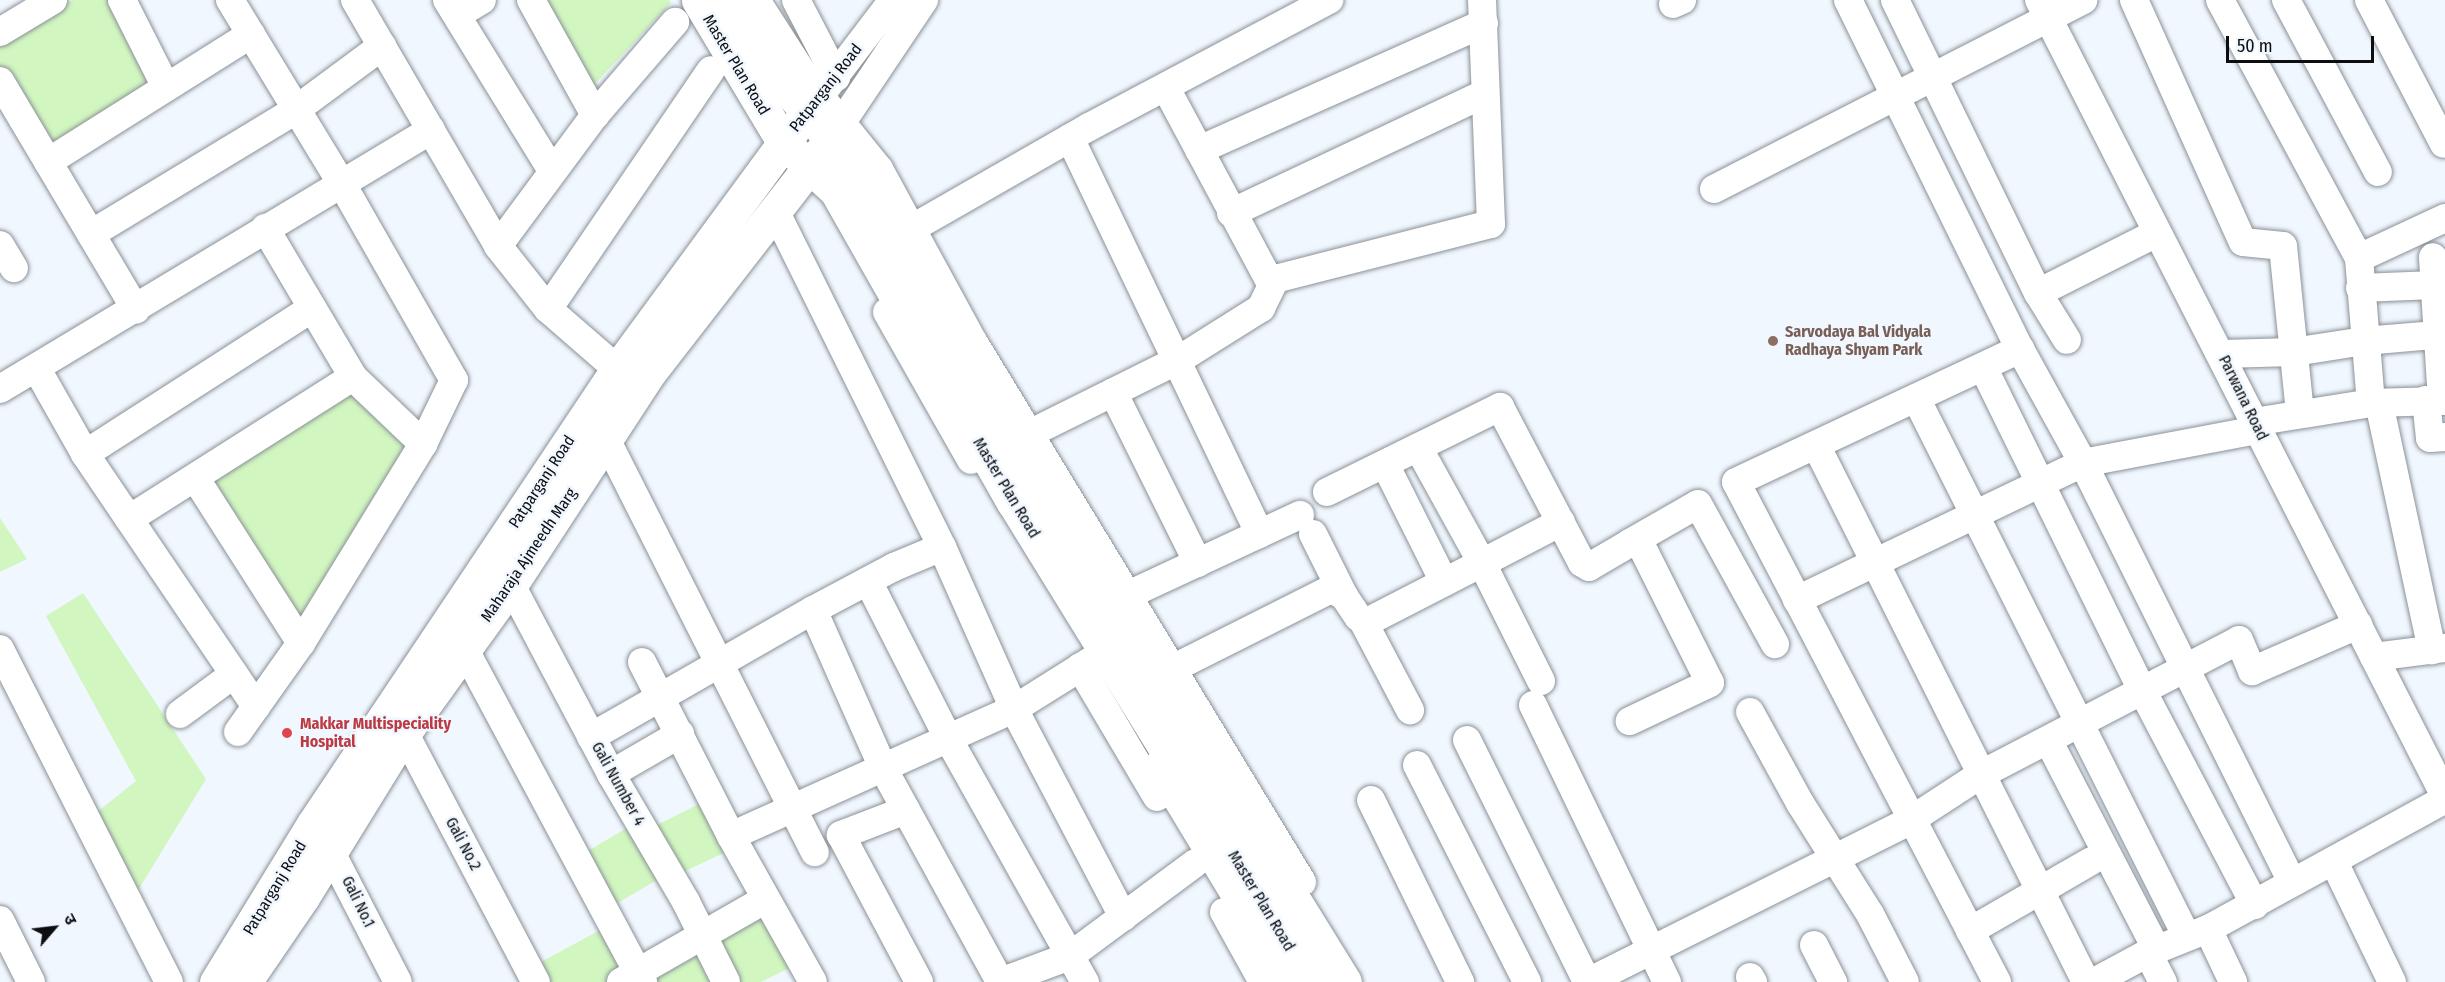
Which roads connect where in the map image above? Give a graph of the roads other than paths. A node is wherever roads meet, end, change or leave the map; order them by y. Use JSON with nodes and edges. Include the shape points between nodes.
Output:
{"nodes":[{"id":1,"x":52,"y":0,"type":"edge"},
{"id":2,"x":122,"y":0,"type":"edge"},
{"id":3,"x":230,"y":0,"type":"edge"},
{"id":4,"x":355,"y":0,"type":"edge"},
{"id":5,"x":482,"y":0,"type":"edge"},
{"id":6,"x":531,"y":0,"type":"edge"},
{"id":7,"x":732,"y":0,"type":"edge"},
{"id":8,"x":756,"y":0,"type":"edge"},
{"id":9,"x":796,"y":0,"type":"edge"},
{"id":10,"x":893,"y":0,"type":"edge"},
{"id":11,"x":924,"y":0,"type":"edge"},
{"id":12,"x":1329,"y":0,"type":"edge"},
{"id":13,"x":1848,"y":0,"type":"edge"},
{"id":14,"x":1895,"y":0,"type":"edge"},
{"id":15,"x":2084,"y":0,"type":"edge"},
{"id":16,"x":2134,"y":0,"type":"edge"},
{"id":17,"x":2220,"y":0,"type":"edge"},
{"id":18,"x":2286,"y":0,"type":"edge"},
{"id":19,"x":2369,"y":0,"type":"edge"},
{"id":20,"x":452,"y":7,"type":"edge"},
{"id":21,"x":2044,"y":8,"type":"edge"},
{"id":22,"x":686,"y":11,"type":"edge"},
{"id":23,"x":1483,"y":11,"type":"edge"},
{"id":24,"x":0,"y":32,"type":"edge"},
{"id":25,"x":250,"y":34,"type":"junction"},
{"id":26,"x":382,"y":46,"type":"junction"},
{"id":27,"x":711,"y":70,"type":"dead end"},
{"id":28,"x":1932,"y":76,"type":"junction"},
{"id":29,"x":0,"y":81,"type":"edge"},
{"id":30,"x":166,"y":87,"type":"junction"},
{"id":31,"x":1166,"y":88,"type":"junction"},
{"id":32,"x":1484,"y":94,"type":"junction"},
{"id":33,"x":821,"y":95,"type":"junction"},
{"id":34,"x":1895,"y":95,"type":"junction"},
{"id":35,"x":297,"y":109,"type":"junction"},
{"id":36,"x":595,"y":115,"type":"junction"},
{"id":37,"x":431,"y":130,"type":"junction"},
{"id":38,"x":1070,"y":138,"type":"junction"},
{"id":39,"x":783,"y":142,"type":"junction"},
{"id":40,"x":2444,"y":144,"type":"edge"},
{"id":41,"x":1199,"y":150,"type":"junction"},
{"id":42,"x":822,"y":152,"type":"junction"},
{"id":43,"x":48,"y":162,"type":"junction"},
{"id":44,"x":552,"y":171,"type":"junction"},
{"id":45,"x":2378,"y":172,"type":"dead end"},
{"id":46,"x":342,"y":184,"type":"junction"},
{"id":47,"x":1714,"y":189,"type":"dead end"},
{"id":48,"x":776,"y":212,"type":"junction"},
{"id":49,"x":1231,"y":213,"type":"junction"},
{"id":50,"x":2445,"y":218,"type":"edge"},
{"id":51,"x":265,"y":228,"type":"junction"},
{"id":52,"x":911,"y":229,"type":"junction"},
{"id":53,"x":2157,"y":233,"type":"junction"},
{"id":54,"x":91,"y":234,"type":"junction"},
{"id":55,"x":498,"y":246,"type":"junction"},
{"id":56,"x":2358,"y":258,"type":"junction"},
{"id":57,"x":2437,"y":270,"type":"edge"},
{"id":58,"x":1270,"y":282,"type":"junction"},
{"id":59,"x":2360,"y":288,"type":"junction"},
{"id":60,"x":2038,"y":293,"type":"junction"},
{"id":61,"x":312,"y":308,"type":"junction"},
{"id":62,"x":548,"y":309,"type":"junction"},
{"id":63,"x":136,"y":310,"type":"junction"},
{"id":64,"x":2441,"y":335,"type":"edge"},
{"id":65,"x":2067,"y":340,"type":"dead end"},
{"id":66,"x":2364,"y":340,"type":"junction"},
{"id":67,"x":2020,"y":349,"type":"junction"},
{"id":68,"x":2294,"y":352,"type":"junction"},
{"id":69,"x":2222,"y":354,"type":"junction"},
{"id":70,"x":1180,"y":359,"type":"junction"},
{"id":71,"x":1983,"y":367,"type":"junction"},
{"id":72,"x":37,"y":369,"type":"junction"},
{"id":73,"x":353,"y":377,"type":"junction"},
{"id":74,"x":628,"y":379,"type":"junction"},
{"id":75,"x":3,"y":382,"type":"edge"},
{"id":76,"x":1113,"y":392,"type":"junction"},
{"id":77,"x":1916,"y":398,"type":"junction"},
{"id":78,"x":2426,"y":400,"type":"junction"},
{"id":79,"x":2375,"y":403,"type":"junction"},
{"id":80,"x":2300,"y":414,"type":"junction"},
{"id":81,"x":2256,"y":426,"type":"junction"},
{"id":82,"x":1029,"y":434,"type":"junction"},
{"id":83,"x":2445,"y":437,"type":"edge"},
{"id":84,"x":606,"y":439,"type":"junction"},
{"id":85,"x":423,"y":444,"type":"junction"},
{"id":86,"x":1816,"y":445,"type":"junction"},
{"id":87,"x":1418,"y":447,"type":"junction"},
{"id":88,"x":85,"y":454,"type":"junction"},
{"id":89,"x":2082,"y":463,"type":"junction"},
{"id":90,"x":1385,"y":464,"type":"junction"},
{"id":91,"x":195,"y":479,"type":"junction"},
{"id":92,"x":2039,"y":482,"type":"junction"},
{"id":93,"x":1327,"y":492,"type":"dead end"},
{"id":94,"x":1974,"y":513,"type":"junction"},
{"id":95,"x":129,"y":519,"type":"junction"},
{"id":96,"x":1561,"y":522,"type":"junction"},
{"id":97,"x":1260,"y":534,"type":"junction"},
{"id":98,"x":1630,"y":543,"type":"junction"},
{"id":99,"x":942,"y":547,"type":"junction"},
{"id":100,"x":1482,"y":562,"type":"junction"},
{"id":101,"x":1198,"y":563,"type":"junction"},
{"id":102,"x":1875,"y":565,"type":"junction"},
{"id":103,"x":868,"y":581,"type":"junction"},
{"id":104,"x":1444,"y":582,"type":"junction"},
{"id":105,"x":511,"y":585,"type":"junction"},
{"id":106,"x":1126,"y":596,"type":"junction"},
{"id":107,"x":1344,"y":596,"type":"junction"},
{"id":108,"x":1797,"y":600,"type":"junction"},
{"id":109,"x":813,"y":610,"type":"junction"},
{"id":110,"x":1363,"y":621,"type":"junction"},
{"id":111,"x":2358,"y":625,"type":"junction"},
{"id":112,"x":301,"y":643,"type":"junction"},
{"id":113,"x":1775,"y":644,"type":"dead end"},
{"id":114,"x":2438,"y":649,"type":"edge"},
{"id":115,"x":465,"y":650,"type":"junction"},
{"id":116,"x":2374,"y":657,"type":"junction"},
{"id":117,"x":2,"y":659,"type":"edge"},
{"id":118,"x":642,"y":662,"type":"dead end"},
{"id":119,"x":1086,"y":663,"type":"junction"},
{"id":120,"x":723,"y":665,"type":"junction"},
{"id":121,"x":2184,"y":668,"type":"junction"},
{"id":122,"x":1172,"y":669,"type":"junction"},
{"id":123,"x":234,"y":675,"type":"junction"},
{"id":124,"x":2142,"y":690,"type":"junction"},
{"id":125,"x":663,"y":698,"type":"junction"},
{"id":126,"x":256,"y":707,"type":"junction"},
{"id":127,"x":1014,"y":709,"type":"junction"},
{"id":128,"x":1410,"y":710,"type":"dead end"},
{"id":129,"x":1750,"y":712,"type":"dead end"},
{"id":130,"x":180,"y":714,"type":"dead end"},
{"id":131,"x":398,"y":720,"type":"junction"},
{"id":132,"x":1630,"y":721,"type":"dead end"},
{"id":133,"x":2079,"y":724,"type":"junction"},
{"id":134,"x":238,"y":732,"type":"dead end"},
{"id":135,"x":680,"y":734,"type":"junction"},
{"id":136,"x":591,"y":737,"type":"junction"},
{"id":137,"x":949,"y":740,"type":"junction"},
{"id":138,"x":1467,"y":740,"type":"dead end"},
{"id":139,"x":2048,"y":740,"type":"junction"},
{"id":140,"x":1417,"y":765,"type":"dead end"},
{"id":141,"x":883,"y":768,"type":"junction"},
{"id":142,"x":611,"y":774,"type":"junction"},
{"id":143,"x":1980,"y":775,"type":"junction"},
{"id":144,"x":2445,"y":798,"type":"edge"},
{"id":145,"x":1371,"y":800,"type":"dead end"},
{"id":146,"x":792,"y":806,"type":"junction"},
{"id":147,"x":906,"y":810,"type":"junction"},
{"id":148,"x":1911,"y":820,"type":"junction"},
{"id":149,"x":314,"y":824,"type":"junction"},
{"id":150,"x":731,"y":836,"type":"junction"},
{"id":151,"x":332,"y":850,"type":"junction"},
{"id":152,"x":815,"y":852,"type":"dead end"},
{"id":153,"x":1833,"y":856,"type":"junction"},
{"id":154,"x":2091,"y":861,"type":"dead end"},
{"id":155,"x":2334,"y":862,"type":"junction"},
{"id":156,"x":1195,"y":863,"type":"junction"},
{"id":157,"x":2292,"y":882,"type":"junction"},
{"id":158,"x":2039,"y":892,"type":"junction"},
{"id":159,"x":766,"y":899,"type":"junction"},
{"id":160,"x":2255,"y":905,"type":"junction"},
{"id":161,"x":1123,"y":917,"type":"junction"},
{"id":162,"x":0,"y":921,"type":"edge"},
{"id":163,"x":1970,"y":931,"type":"junction"},
{"id":164,"x":701,"y":933,"type":"junction"},
{"id":165,"x":2198,"y":933,"type":"junction"},
{"id":166,"x":1814,"y":945,"type":"dead end"},
{"id":167,"x":2153,"y":951,"type":"junction"},
{"id":168,"x":1653,"y":952,"type":"junction"},
{"id":169,"x":1070,"y":956,"type":"junction"},
{"id":170,"x":634,"y":978,"type":"edge"},
{"id":171,"x":31,"y":982,"type":"edge"},
{"id":172,"x":169,"y":982,"type":"edge"},
{"id":173,"x":216,"y":982,"type":"edge"},
{"id":174,"x":245,"y":982,"type":"edge"},
{"id":175,"x":398,"y":982,"type":"edge"},
{"id":176,"x":536,"y":982,"type":"edge"},
{"id":177,"x":726,"y":982,"type":"edge"},
{"id":178,"x":813,"y":982,"type":"edge"},
{"id":179,"x":919,"y":982,"type":"edge"},
{"id":180,"x":1085,"y":982,"type":"edge"},
{"id":181,"x":1263,"y":982,"type":"edge"},
{"id":182,"x":1288,"y":982,"type":"edge"},
{"id":183,"x":1309,"y":982,"type":"edge"},
{"id":184,"x":1345,"y":982,"type":"edge"},
{"id":185,"x":1360,"y":982,"type":"edge"},
{"id":186,"x":1460,"y":982,"type":"edge"},
{"id":187,"x":1527,"y":982,"type":"edge"},
{"id":188,"x":1588,"y":982,"type":"edge"},
{"id":189,"x":1667,"y":982,"type":"edge"},
{"id":190,"x":1833,"y":982,"type":"edge"},
{"id":191,"x":1905,"y":982,"type":"edge"},
{"id":192,"x":1997,"y":982,"type":"edge"},
{"id":193,"x":2086,"y":982,"type":"edge"},
{"id":194,"x":2094,"y":982,"type":"edge"},
{"id":195,"x":2163,"y":982,"type":"edge"},
{"id":196,"x":2233,"y":982,"type":"edge"},
{"id":197,"x":2392,"y":982,"type":"edge"}],
"edges":[{"from":1,"to":24,"type":"street"},
{"from":2,"to":30,"type":"street"},
{"from":3,"to":25,"type":"street"},
{"from":4,"to":26,"type":"street"},
{"from":5,"to":20,"type":"street"},
{"from":6,"to":36,"type":"street"},
{"from":7,"to":33,"type":"main road","name":"Master Plan Road","via":[[778,78]]},
{"from":8,"to":33,"type":"street"},
{"from":9,"to":33,"type":"street"},
{"from":10,"to":33,"type":"street","name":"Patparganj Road"},
{"from":11,"to":42,"type":"street","name":"Patparganj Road"},
{"from":12,"to":31,"type":"street"},
{"from":13,"to":34,"type":"street"},
{"from":14,"to":28,"type":"street"},
{"from":15,"to":21,"type":"street"},
{"from":16,"to":68,"type":"street","via":[[2243,242],[2283,246]]},
{"from":17,"to":56,"type":"street"},
{"from":18,"to":45,"type":"street"},
{"from":19,"to":40,"type":"street"},
{"from":20,"to":44,"type":"street"},
{"from":21,"to":28,"type":"street"},
{"from":21,"to":53,"type":"street","name":"Parwana Road"},
{"from":22,"to":36,"type":"street"},
{"from":22,"to":39,"type":"main road","name":"Master Plan Road"},
{"from":23,"to":32,"type":"street"},
{"from":23,"to":41,"type":"street"},
{"from":25,"to":30,"type":"street"},
{"from":25,"to":35,"type":"street"},
{"from":26,"to":35,"type":"street"},
{"from":26,"to":37,"type":"street"},
{"from":27,"to":62,"type":"street"},
{"from":28,"to":34,"type":"street"},
{"from":28,"to":60,"type":"street"},
{"from":29,"to":43,"type":"street"},
{"from":30,"to":43,"type":"street"},
{"from":31,"to":38,"type":"street"},
{"from":31,"to":41,"type":"street"},
{"from":32,"to":49,"type":"street"},
{"from":32,"to":58,"type":"street","via":[[1491,224]]},
{"from":33,"to":39,"type":"main road","name":"Patparganj Road"},
{"from":33,"to":42,"type":"main road","name":"Master Plan Road"},
{"from":34,"to":47,"type":"street"},
{"from":34,"to":67,"type":"street"},
{"from":35,"to":46,"type":"street"},
{"from":35,"to":54,"type":"street"},
{"from":36,"to":44,"type":"street"},
{"from":37,"to":46,"type":"street"},
{"from":37,"to":55,"type":"street"},
{"from":38,"to":52,"type":"street"},
{"from":38,"to":70,"type":"street"},
{"from":39,"to":42,"type":"main road","name":"Master Plan Road"},
{"from":39,"to":74,"type":"main road","name":"Patparganj Road"},
{"from":41,"to":49,"type":"street"},
{"from":42,"to":48,"type":"main road","name":"Maharaja Ajmeedh Marg"},
{"from":42,"to":52,"type":"street","via":[[879,169]]},
{"from":42,"to":119,"type":"street","via":[[835,219]]},
{"from":42,"to":183,"type":"main road","name":"Master Plan Road","via":[[836,191],[1013,502]]},
{"from":42,"to":184,"type":"main road","name":"Master Plan Road","via":[[859,173],[999,422]]},
{"from":43,"to":54,"type":"street"},
{"from":44,"to":55,"type":"street"},
{"from":46,"to":51,"type":"street"},
{"from":46,"to":85,"type":"street","via":[[454,380]]},
{"from":48,"to":74,"type":"main road","name":"Maharaja Ajmeedh Marg"},
{"from":48,"to":99,"type":"street"},
{"from":49,"to":58,"type":"street"},
{"from":50,"to":56,"type":"street"},
{"from":51,"to":61,"type":"street"},
{"from":51,"to":63,"type":"street"},
{"from":52,"to":82,"type":"street"},
{"from":53,"to":60,"type":"street"},
{"from":53,"to":69,"type":"street","name":"Parwana Road"},
{"from":54,"to":63,"type":"street"},
{"from":55,"to":62,"type":"street"},
{"from":56,"to":59,"type":"street"},
{"from":57,"to":59,"type":"street"},
{"from":57,"to":64,"type":"street"},
{"from":58,"to":70,"type":"street","via":[[1268,299],[1261,308]]},
{"from":59,"to":66,"type":"street"},
{"from":60,"to":65,"type":"street"},
{"from":61,"to":73,"type":"street"},
{"from":61,"to":88,"type":"street"},
{"from":62,"to":74,"type":"street"},
{"from":63,"to":72,"type":"street"},
{"from":64,"to":66,"type":"street"},
{"from":64,"to":78,"type":"street","via":[[2442,400]]},
{"from":66,"to":68,"type":"street"},
{"from":66,"to":79,"type":"street"},
{"from":67,"to":71,"type":"street"},
{"from":67,"to":89,"type":"street"},
{"from":68,"to":69,"type":"street"},
{"from":68,"to":80,"type":"street"},
{"from":69,"to":81,"type":"street","name":"Parwana Road"},
{"from":70,"to":76,"type":"street"},
{"from":70,"to":97,"type":"street"},
{"from":71,"to":77,"type":"street"},
{"from":71,"to":92,"type":"street"},
{"from":72,"to":75,"type":"street"},
{"from":72,"to":88,"type":"street"},
{"from":73,"to":85,"type":"street"},
{"from":73,"to":91,"type":"street"},
{"from":74,"to":84,"type":"main road","name":"Maharaja Ajmeedh Marg"},
{"from":74,"to":131,"type":"main road","name":"Patparganj Road"},
{"from":76,"to":82,"type":"street"},
{"from":76,"to":101,"type":"street"},
{"from":77,"to":86,"type":"street"},
{"from":77,"to":94,"type":"street"},
{"from":78,"to":79,"type":"street"},
{"from":78,"to":83,"type":"street","via":[[2430,438]]},
{"from":79,"to":80,"type":"street"},
{"from":79,"to":114,"type":"street"},
{"from":80,"to":81,"type":"street"},
{"from":81,"to":89,"type":"street"},
{"from":81,"to":111,"type":"street","name":"Parwana Road"},
{"from":82,"to":106,"type":"street"},
{"from":84,"to":105,"type":"main road","name":"Maharaja Ajmeedh Marg"},
{"from":84,"to":120,"type":"street"},
{"from":85,"to":112,"type":"street"},
{"from":86,"to":102,"type":"street"},
{"from":86,"to":108,"type":"street","via":[[1736,482]]},
{"from":87,"to":90,"type":"street"},
{"from":87,"to":96,"type":"street","via":[[1500,407]]},
{"from":87,"to":100,"type":"street"},
{"from":88,"to":95,"type":"street"},
{"from":89,"to":92,"type":"street"},
{"from":89,"to":121,"type":"street"},
{"from":90,"to":93,"type":"street"},
{"from":90,"to":104,"type":"street"},
{"from":91,"to":95,"type":"street"},
{"from":91,"to":112,"type":"street"},
{"from":92,"to":94,"type":"street"},
{"from":92,"to":124,"type":"street"},
{"from":94,"to":102,"type":"street"},
{"from":94,"to":133,"type":"street"},
{"from":95,"to":123,"type":"street"},
{"from":96,"to":98,"type":"street","via":[[1585,566],[1601,562]]},
{"from":96,"to":100,"type":"street"},
{"from":97,"to":101,"type":"street"},
{"from":97,"to":107,"type":"street","via":[[1307,525]]},
{"from":98,"to":113,"type":"street","via":[[1698,504]]},
{"from":98,"to":132,"type":"street","via":[[1644,549],[1710,683]]},
{"from":99,"to":103,"type":"street"},
{"from":99,"to":127,"type":"street"},
{"from":100,"to":104,"type":"street"},
{"from":100,"to":168,"type":"street"},
{"from":101,"to":106,"type":"street"},
{"from":102,"to":108,"type":"street"},
{"from":102,"to":143,"type":"street"},
{"from":103,"to":109,"type":"street"},
{"from":103,"to":137,"type":"street"},
{"from":104,"to":110,"type":"street","via":[[1372,621]]},
{"from":105,"to":115,"type":"main road","name":"Maharaja Ajmeedh Marg"},
{"from":105,"to":136,"type":"street","name":"Gali Number 4"},
{"from":106,"to":122,"type":"street"},
{"from":107,"to":110,"type":"street"},
{"from":107,"to":122,"type":"street","via":[[1326,591]]},
{"from":108,"to":148,"type":"street"},
{"from":109,"to":120,"type":"street"},
{"from":109,"to":141,"type":"street"},
{"from":110,"to":128,"type":"street"},
{"from":111,"to":116,"type":"street","name":"Parwana Road"},
{"from":111,"to":121,"type":"street","via":[[2252,671],[2240,640]]},
{"from":112,"to":126,"type":"street"},
{"from":114,"to":116,"type":"street"},
{"from":115,"to":131,"type":"main road","name":"Maharaja Ajmeedh Marg"},
{"from":115,"to":170,"type":"street"},
{"from":116,"to":144,"type":"street","name":"Parwana Road"},
{"from":117,"to":172,"type":"street"},
{"from":118,"to":125,"type":"street"},
{"from":119,"to":127,"type":"street"},
{"from":119,"to":156,"type":"street"},
{"from":119,"to":182,"type":"street"},
{"from":120,"to":125,"type":"street"},
{"from":120,"to":146,"type":"street"},
{"from":121,"to":124,"type":"street"},
{"from":121,"to":157,"type":"street"},
{"from":122,"to":185,"type":"street"},
{"from":123,"to":126,"type":"street"},
{"from":123,"to":130,"type":"street"},
{"from":124,"to":133,"type":"street"},
{"from":124,"to":160,"type":"street"},
{"from":125,"to":135,"type":"street"},
{"from":125,"to":136,"type":"street"},
{"from":126,"to":134,"type":"street"},
{"from":127,"to":137,"type":"street"},
{"from":127,"to":161,"type":"street"},
{"from":129,"to":153,"type":"street"},
{"from":131,"to":149,"type":"main road","name":"Patparganj Road"},
{"from":131,"to":151,"type":"main road","name":"Maharaja Ajmeedh Marg"},
{"from":131,"to":176,"type":"street","name":"Gali No.2"},
{"from":133,"to":139,"type":"street"},
{"from":133,"to":165,"type":"street"},
{"from":135,"to":142,"type":"street"},
{"from":135,"to":150,"type":"street"},
{"from":136,"to":142,"type":"street","name":"Gali Number 4"},
{"from":137,"to":141,"type":"street"},
{"from":137,"to":169,"type":"street"},
{"from":138,"to":188,"type":"street"},
{"from":139,"to":143,"type":"street"},
{"from":139,"to":167,"type":"street"},
{"from":140,"to":187,"type":"street"},
{"from":141,"to":146,"type":"street"},
{"from":141,"to":147,"type":"street"},
{"from":142,"to":164,"type":"street","name":"Gali Number 4"},
{"from":143,"to":148,"type":"street"},
{"from":143,"to":158,"type":"street"},
{"from":144,"to":155,"type":"street"},
{"from":145,"to":186,"type":"street"},
{"from":146,"to":150,"type":"street"},
{"from":146,"to":152,"type":"street"},
{"from":147,"to":169,"type":"street","via":[[1000,982]]},
{"from":147,"to":179,"type":"street","via":[[841,835]]},
{"from":148,"to":153,"type":"street"},
{"from":148,"to":163,"type":"street"},
{"from":149,"to":151,"type":"street","name":"Gali No.1"},
{"from":149,"to":173,"type":"main road","name":"Patparganj Road"},
{"from":150,"to":159,"type":"street"},
{"from":151,"to":174,"type":"main road","name":"Maharaja Ajmeedh Marg"},
{"from":151,"to":175,"type":"street","name":"Gali No.1"},
{"from":153,"to":168,"type":"street"},
{"from":153,"to":191,"type":"street","via":[[1870,914]]},
{"from":154,"to":158,"type":"street"},
{"from":155,"to":157,"type":"street"},
{"from":155,"to":197,"type":"street"},
{"from":156,"to":161,"type":"street"},
{"from":156,"to":181,"type":"street"},
{"from":157,"to":160,"type":"street"},
{"from":158,"to":163,"type":"street"},
{"from":158,"to":193,"type":"street"},
{"from":159,"to":164,"type":"street"},
{"from":159,"to":178,"type":"street"},
{"from":160,"to":165,"type":"street"},
{"from":161,"to":169,"type":"street"},
{"from":162,"to":171,"type":"street"},
{"from":163,"to":192,"type":"street"},
{"from":164,"to":170,"type":"street"},
{"from":164,"to":177,"type":"street","name":"Gali Number 4"},
{"from":165,"to":167,"type":"street"},
{"from":165,"to":196,"type":"street"},
{"from":166,"to":190,"type":"street"},
{"from":167,"to":194,"type":"street"},
{"from":167,"to":195,"type":"street"},
{"from":168,"to":188,"type":"street"},
{"from":168,"to":189,"type":"street"},
{"from":169,"to":180,"type":"street"}]}
